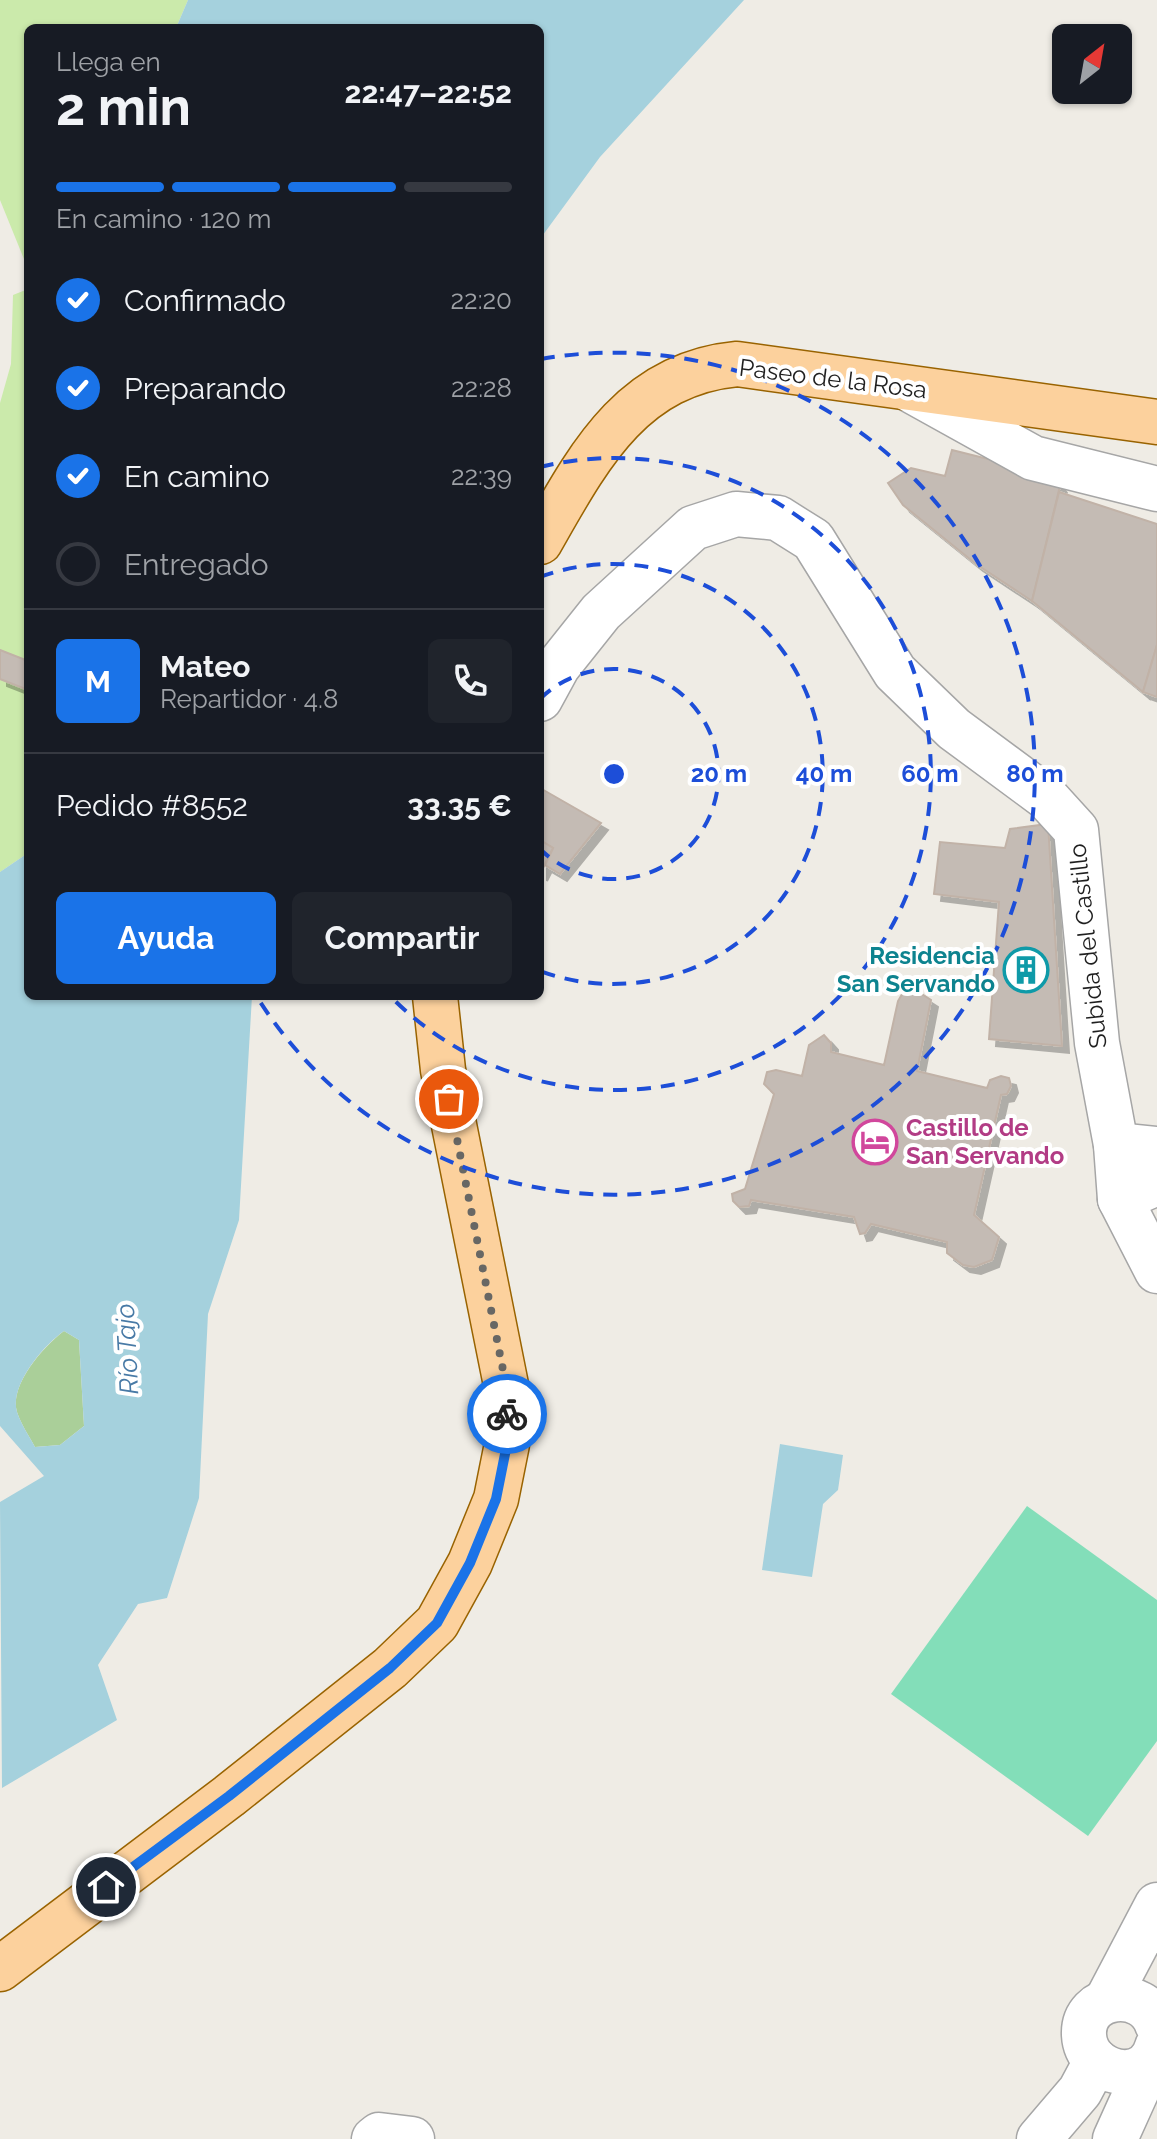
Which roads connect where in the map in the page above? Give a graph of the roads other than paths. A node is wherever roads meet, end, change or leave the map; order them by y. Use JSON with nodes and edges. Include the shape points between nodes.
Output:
{"nodes":[{"id":1,"x":907,"y":388,"type":"junction"},
{"id":2,"x":1157,"y":422,"type":"edge"},
{"id":3,"x":1157,"y":489,"type":"edge"},
{"id":4,"x":544,"y":535,"type":"edge"},
{"id":5,"x":544,"y":692,"type":"edge"},
{"id":6,"x":435,"y":1000,"type":"edge"},
{"id":7,"x":1137,"y":1147,"type":"edge"},
{"id":8,"x":1139,"y":1191,"type":"edge"},
{"id":9,"x":1157,"y":1271,"type":"edge"},
{"id":10,"x":1154,"y":1912,"type":"edge"},
{"id":11,"x":0,"y":1969,"type":"edge"},
{"id":12,"x":1141,"y":2058,"type":"edge"},
{"id":13,"x":374,"y":2139,"type":"edge"},
{"id":14,"x":412,"y":2139,"type":"edge"},
{"id":15,"x":1039,"y":2139,"type":"edge"},
{"id":16,"x":1117,"y":2139,"type":"edge"}],
"edges":[{"from":1,"to":2,"type":"main road","name":"Paseo de la Rosa"},
{"from":1,"to":3,"type":"street","via":[[1033,458]]},
{"from":1,"to":4,"type":"main road","name":"Paseo de la Rosa","via":[[737,364],[704,367],[674,378],[617,426],[583,466]]},
{"from":5,"to":7,"type":"street","name":"Subida del Castillo","via":[[601,612],[693,528],[736,514],[778,518],[813,540],[895,672],[954,729],[1046,797],[1076,830],[1097,1043]]},
{"from":6,"to":11,"type":"main road","via":[[443,1070],[506,1385],[502,1471],[470,1563],[437,1623],[390,1668]]},
{"from":7,"to":8,"type":"street","name":"Subida del Castillo"},
{"from":8,"to":9,"type":"street"},
{"from":10,"to":12,"type":"street"},
{"from":12,"to":15,"type":"street","via":[[1080,2091]]},
{"from":12,"to":16,"type":"street"},
{"from":13,"to":14,"type":"street"}]}
